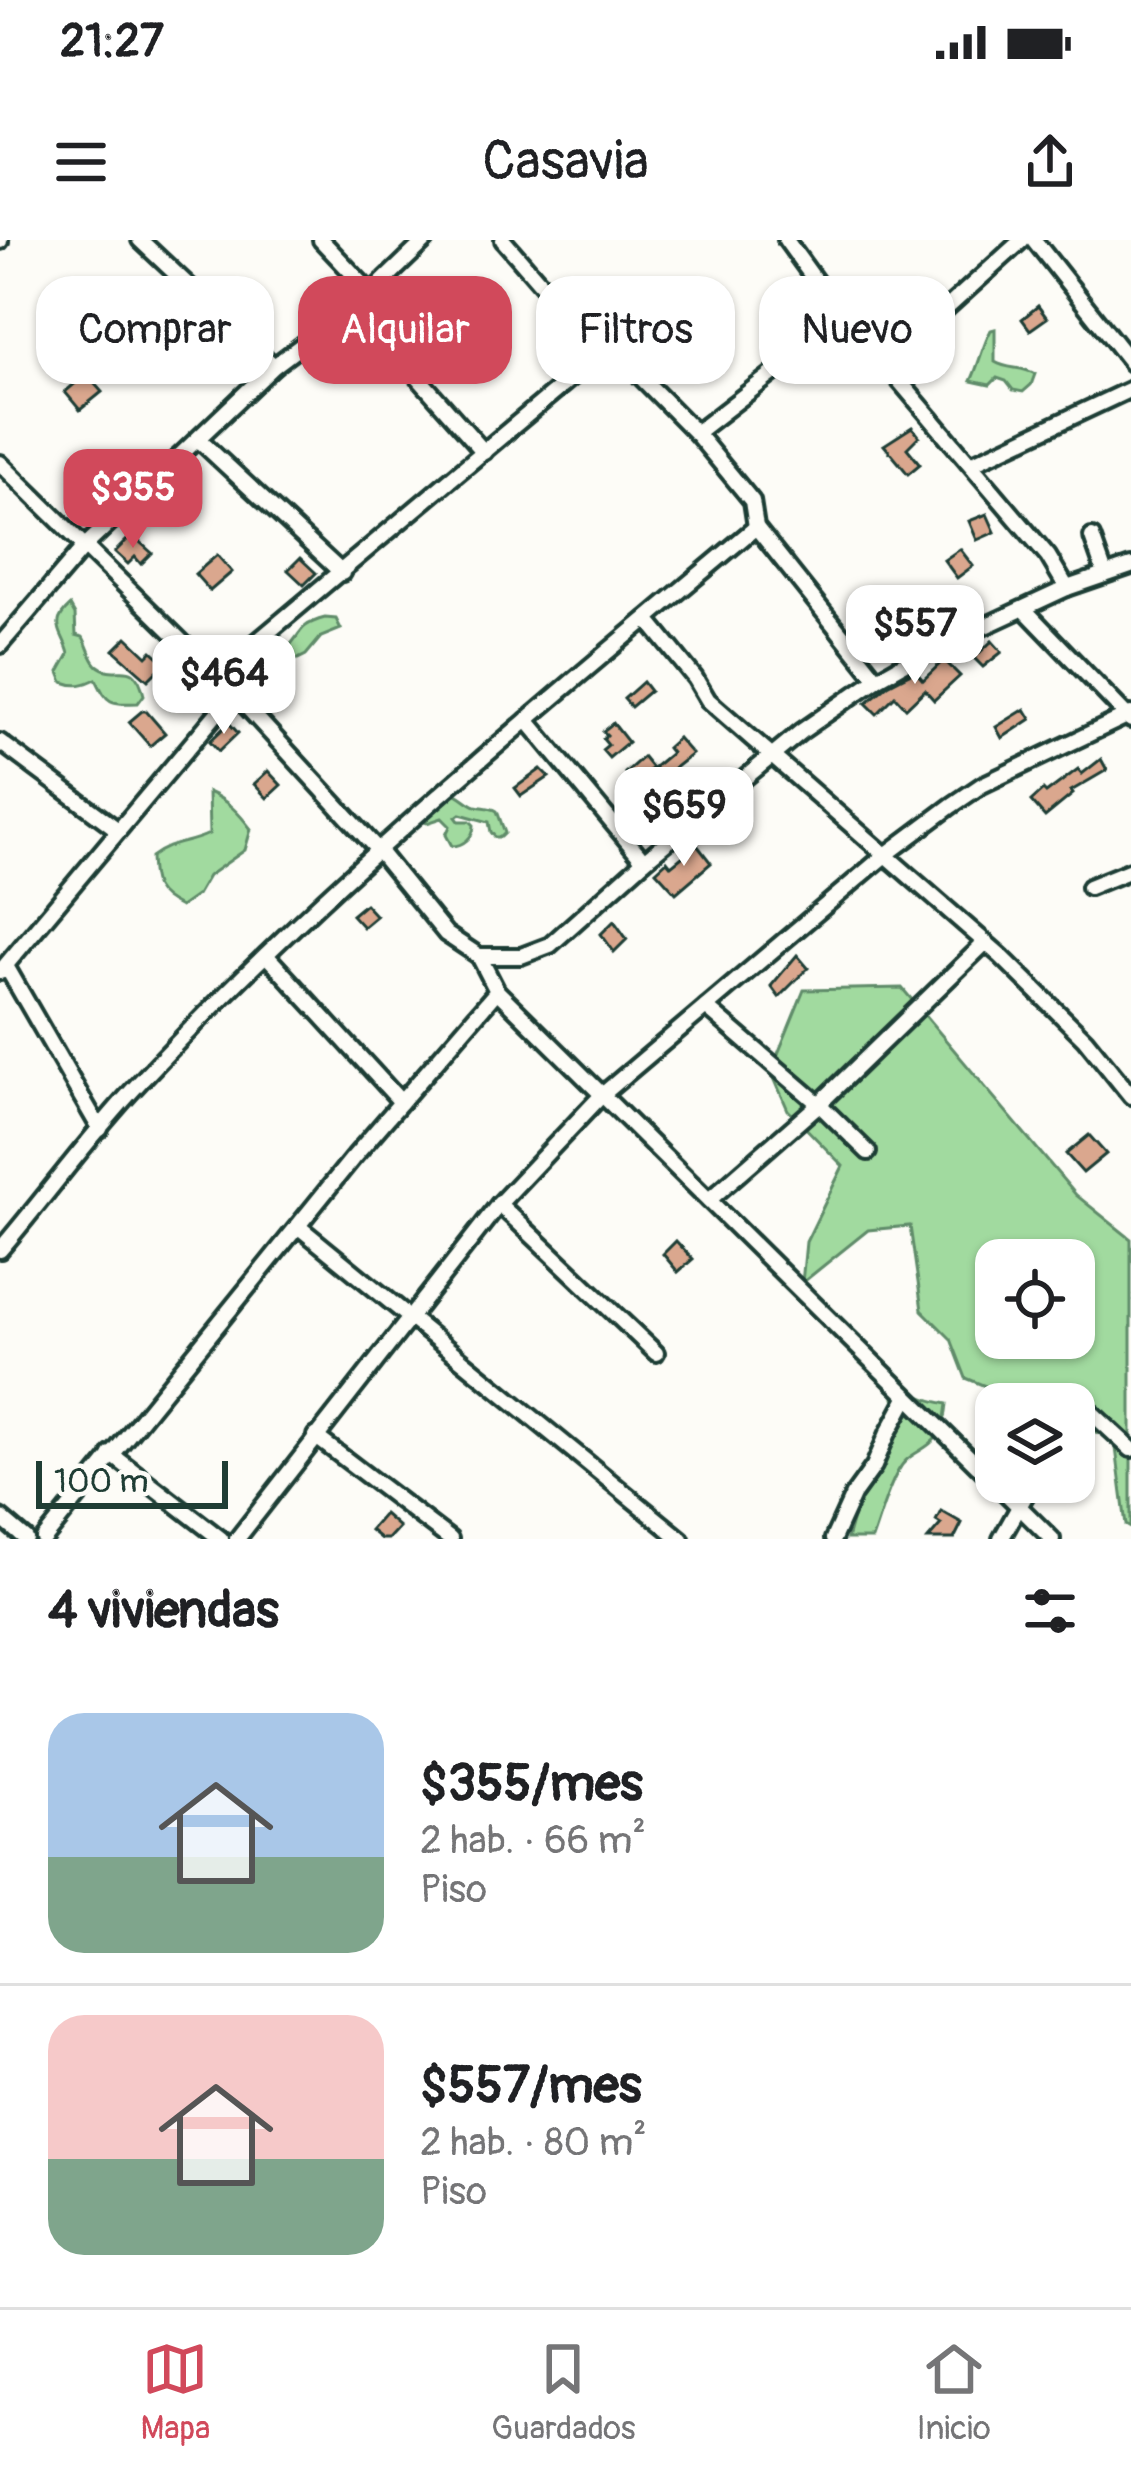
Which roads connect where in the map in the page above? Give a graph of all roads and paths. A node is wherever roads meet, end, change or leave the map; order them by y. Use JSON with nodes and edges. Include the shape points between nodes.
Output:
{"nodes":[{"id":1,"x":140,"y":240,"type":"edge"},
{"id":2,"x":321,"y":240,"type":"edge"},
{"id":3,"x":426,"y":240,"type":"edge"},
{"id":4,"x":503,"y":240,"type":"edge"},
{"id":5,"x":786,"y":240,"type":"edge"},
{"id":6,"x":1022,"y":240,"type":"edge"},
{"id":7,"x":1034,"y":240,"type":"edge"},
{"id":8,"x":178,"y":276,"type":"edge"},
{"id":9,"x":355,"y":276,"type":"edge"},
{"id":10,"x":389,"y":276,"type":"edge"},
{"id":11,"x":812,"y":276,"type":"edge"},
{"id":12,"x":536,"y":279,"type":"edge"},
{"id":13,"x":955,"y":301,"type":"edge"},
{"id":14,"x":298,"y":348,"type":"edge"},
{"id":15,"x":1131,"y":363,"type":"edge"},
{"id":16,"x":274,"y":366,"type":"edge"},
{"id":17,"x":256,"y":384,"type":"edge"},
{"id":18,"x":424,"y":384,"type":"edge"},
{"id":19,"x":564,"y":384,"type":"edge"},
{"id":20,"x":648,"y":384,"type":"edge"},
{"id":21,"x":760,"y":384,"type":"edge"},
{"id":22,"x":902,"y":384,"type":"edge"},
{"id":23,"x":1131,"y":389,"type":"edge"},
{"id":24,"x":696,"y":433,"type":"junction"},
{"id":25,"x":199,"y":440,"type":"junction"},
{"id":26,"x":484,"y":452,"type":"junction"},
{"id":27,"x":0,"y":463,"type":"edge"},
{"id":28,"x":971,"y":464,"type":"junction"},
{"id":29,"x":756,"y":527,"type":"junction"},
{"id":30,"x":1092,"y":537,"type":"dead end"},
{"id":31,"x":84,"y":547,"type":"junction"},
{"id":32,"x":1131,"y":566,"type":"edge"},
{"id":33,"x":342,"y":573,"type":"junction"},
{"id":34,"x":1105,"y":574,"type":"junction"},
{"id":35,"x":1067,"y":589,"type":"junction"},
{"id":36,"x":1024,"y":608,"type":"junction"},
{"id":37,"x":647,"y":619,"type":"junction"},
{"id":38,"x":0,"y":646,"type":"edge"},
{"id":39,"x":216,"y":676,"type":"junction"},
{"id":40,"x":877,"y":679,"type":"junction"},
{"id":41,"x":234,"y":693,"type":"junction"},
{"id":42,"x":1130,"y":716,"type":"edge"},
{"id":43,"x":527,"y":720,"type":"junction"},
{"id":44,"x":0,"y":742,"type":"edge"},
{"id":45,"x":772,"y":756,"type":"junction"},
{"id":46,"x":118,"y":830,"type":"junction"},
{"id":47,"x":377,"y":849,"type":"junction"},
{"id":48,"x":884,"y":856,"type":"junction"},
{"id":49,"x":644,"y":861,"type":"junction"},
{"id":50,"x":1131,"y":870,"type":"edge"},
{"id":51,"x":1089,"y":886,"type":"dead end"},
{"id":52,"x":986,"y":943,"type":"junction"},
{"id":53,"x":266,"y":955,"type":"junction"},
{"id":54,"x":479,"y":956,"type":"junction"},
{"id":55,"x":3,"y":969,"type":"edge"},
{"id":56,"x":496,"y":992,"type":"junction"},
{"id":57,"x":706,"y":1006,"type":"junction"},
{"id":58,"x":602,"y":1095,"type":"junction"},
{"id":59,"x":1131,"y":1096,"type":"edge"},
{"id":60,"x":400,"y":1102,"type":"junction"},
{"id":61,"x":819,"y":1104,"type":"junction"},
{"id":62,"x":100,"y":1129,"type":"junction"},
{"id":63,"x":868,"y":1152,"type":"dead end"},
{"id":64,"x":709,"y":1200,"type":"junction"},
{"id":65,"x":499,"y":1204,"type":"junction"},
{"id":66,"x":299,"y":1227,"type":"junction"},
{"id":67,"x":0,"y":1250,"type":"edge"},
{"id":68,"x":409,"y":1319,"type":"junction"},
{"id":69,"x":656,"y":1353,"type":"dead end"},
{"id":70,"x":907,"y":1398,"type":"junction"},
{"id":71,"x":1095,"y":1415,"type":"edge"},
{"id":72,"x":315,"y":1436,"type":"junction"},
{"id":73,"x":1130,"y":1446,"type":"edge"},
{"id":74,"x":111,"y":1454,"type":"junction"},
{"id":75,"x":1021,"y":1503,"type":"edge"},
{"id":76,"x":1018,"y":1508,"type":"junction"},
{"id":77,"x":0,"y":1517,"type":"edge"},
{"id":78,"x":26,"y":1539,"type":"edge"},
{"id":79,"x":44,"y":1539,"type":"edge"},
{"id":80,"x":221,"y":1539,"type":"edge"},
{"id":81,"x":236,"y":1539,"type":"edge"},
{"id":82,"x":450,"y":1539,"type":"edge"},
{"id":83,"x":681,"y":1539,"type":"edge"},
{"id":84,"x":833,"y":1539,"type":"edge"},
{"id":85,"x":1001,"y":1539,"type":"edge"},
{"id":86,"x":1052,"y":1539,"type":"edge"}],
"edges":[{"from":1,"to":8,"type":"street"},
{"from":2,"to":9,"type":"street"},
{"from":3,"to":10,"type":"street"},
{"from":4,"to":12,"type":"street"},
{"from":5,"to":11,"type":"street"},
{"from":6,"to":13,"type":"street"},
{"from":7,"to":15,"type":"street"},
{"from":14,"to":16,"type":"street"},
{"from":17,"to":25,"type":"street"},
{"from":18,"to":26,"type":"street"},
{"from":19,"to":26,"type":"street"},
{"from":20,"to":24,"type":"street"},
{"from":21,"to":24,"type":"street"},
{"from":22,"to":28,"type":"street"},
{"from":23,"to":28,"type":"street"},
{"from":24,"to":29,"type":"street","via":[[752,501]]},
{"from":25,"to":31,"type":"street"},
{"from":25,"to":33,"type":"street"},
{"from":26,"to":33,"type":"street"},
{"from":27,"to":31,"type":"street"},
{"from":28,"to":35,"type":"street"},
{"from":29,"to":37,"type":"street"},
{"from":29,"to":40,"type":"street"},
{"from":30,"to":34,"type":"street"},
{"from":31,"to":38,"type":"street"},
{"from":31,"to":39,"type":"street"},
{"from":32,"to":34,"type":"street"},
{"from":33,"to":39,"type":"street"},
{"from":34,"to":35,"type":"street"},
{"from":35,"to":36,"type":"street"},
{"from":36,"to":40,"type":"street"},
{"from":36,"to":42,"type":"street"},
{"from":37,"to":43,"type":"street"},
{"from":37,"to":45,"type":"street","via":[[707,700]]},
{"from":39,"to":41,"type":"street"},
{"from":40,"to":45,"type":"street"},
{"from":41,"to":46,"type":"street"},
{"from":41,"to":47,"type":"street"},
{"from":42,"to":48,"type":"street","via":[[982,785]]},
{"from":43,"to":47,"type":"street"},
{"from":43,"to":49,"type":"street"},
{"from":44,"to":46,"type":"street"},
{"from":45,"to":48,"type":"street"},
{"from":45,"to":49,"type":"street"},
{"from":46,"to":55,"type":"street"},
{"from":47,"to":53,"type":"street"},
{"from":47,"to":54,"type":"street","via":[[446,934]]},
{"from":48,"to":52,"type":"street"},
{"from":48,"to":57,"type":"street"},
{"from":49,"to":54,"type":"street","via":[[550,945],[521,956]]},
{"from":50,"to":51,"type":"street"},
{"from":52,"to":59,"type":"street"},
{"from":52,"to":61,"type":"street"},
{"from":53,"to":60,"type":"street"},
{"from":53,"to":62,"type":"street"},
{"from":54,"to":56,"type":"street"},
{"from":55,"to":62,"type":"street"},
{"from":56,"to":58,"type":"street"},
{"from":56,"to":60,"type":"street"},
{"from":57,"to":58,"type":"street"},
{"from":57,"to":61,"type":"street"},
{"from":58,"to":64,"type":"street"},
{"from":58,"to":65,"type":"street"},
{"from":60,"to":66,"type":"street"},
{"from":61,"to":63,"type":"street"},
{"from":61,"to":64,"type":"street"},
{"from":62,"to":67,"type":"street"},
{"from":64,"to":70,"type":"street"},
{"from":65,"to":68,"type":"street"},
{"from":65,"to":69,"type":"street"},
{"from":66,"to":68,"type":"street"},
{"from":66,"to":74,"type":"street"},
{"from":68,"to":72,"type":"street"},
{"from":68,"to":83,"type":"street"},
{"from":70,"to":76,"type":"street"},
{"from":70,"to":84,"type":"street"},
{"from":71,"to":73,"type":"street"},
{"from":72,"to":81,"type":"street"},
{"from":72,"to":82,"type":"street"},
{"from":74,"to":79,"type":"street"},
{"from":74,"to":80,"type":"street"},
{"from":75,"to":76,"type":"street"},
{"from":76,"to":85,"type":"street"},
{"from":76,"to":86,"type":"street"},
{"from":77,"to":78,"type":"street"}]}
